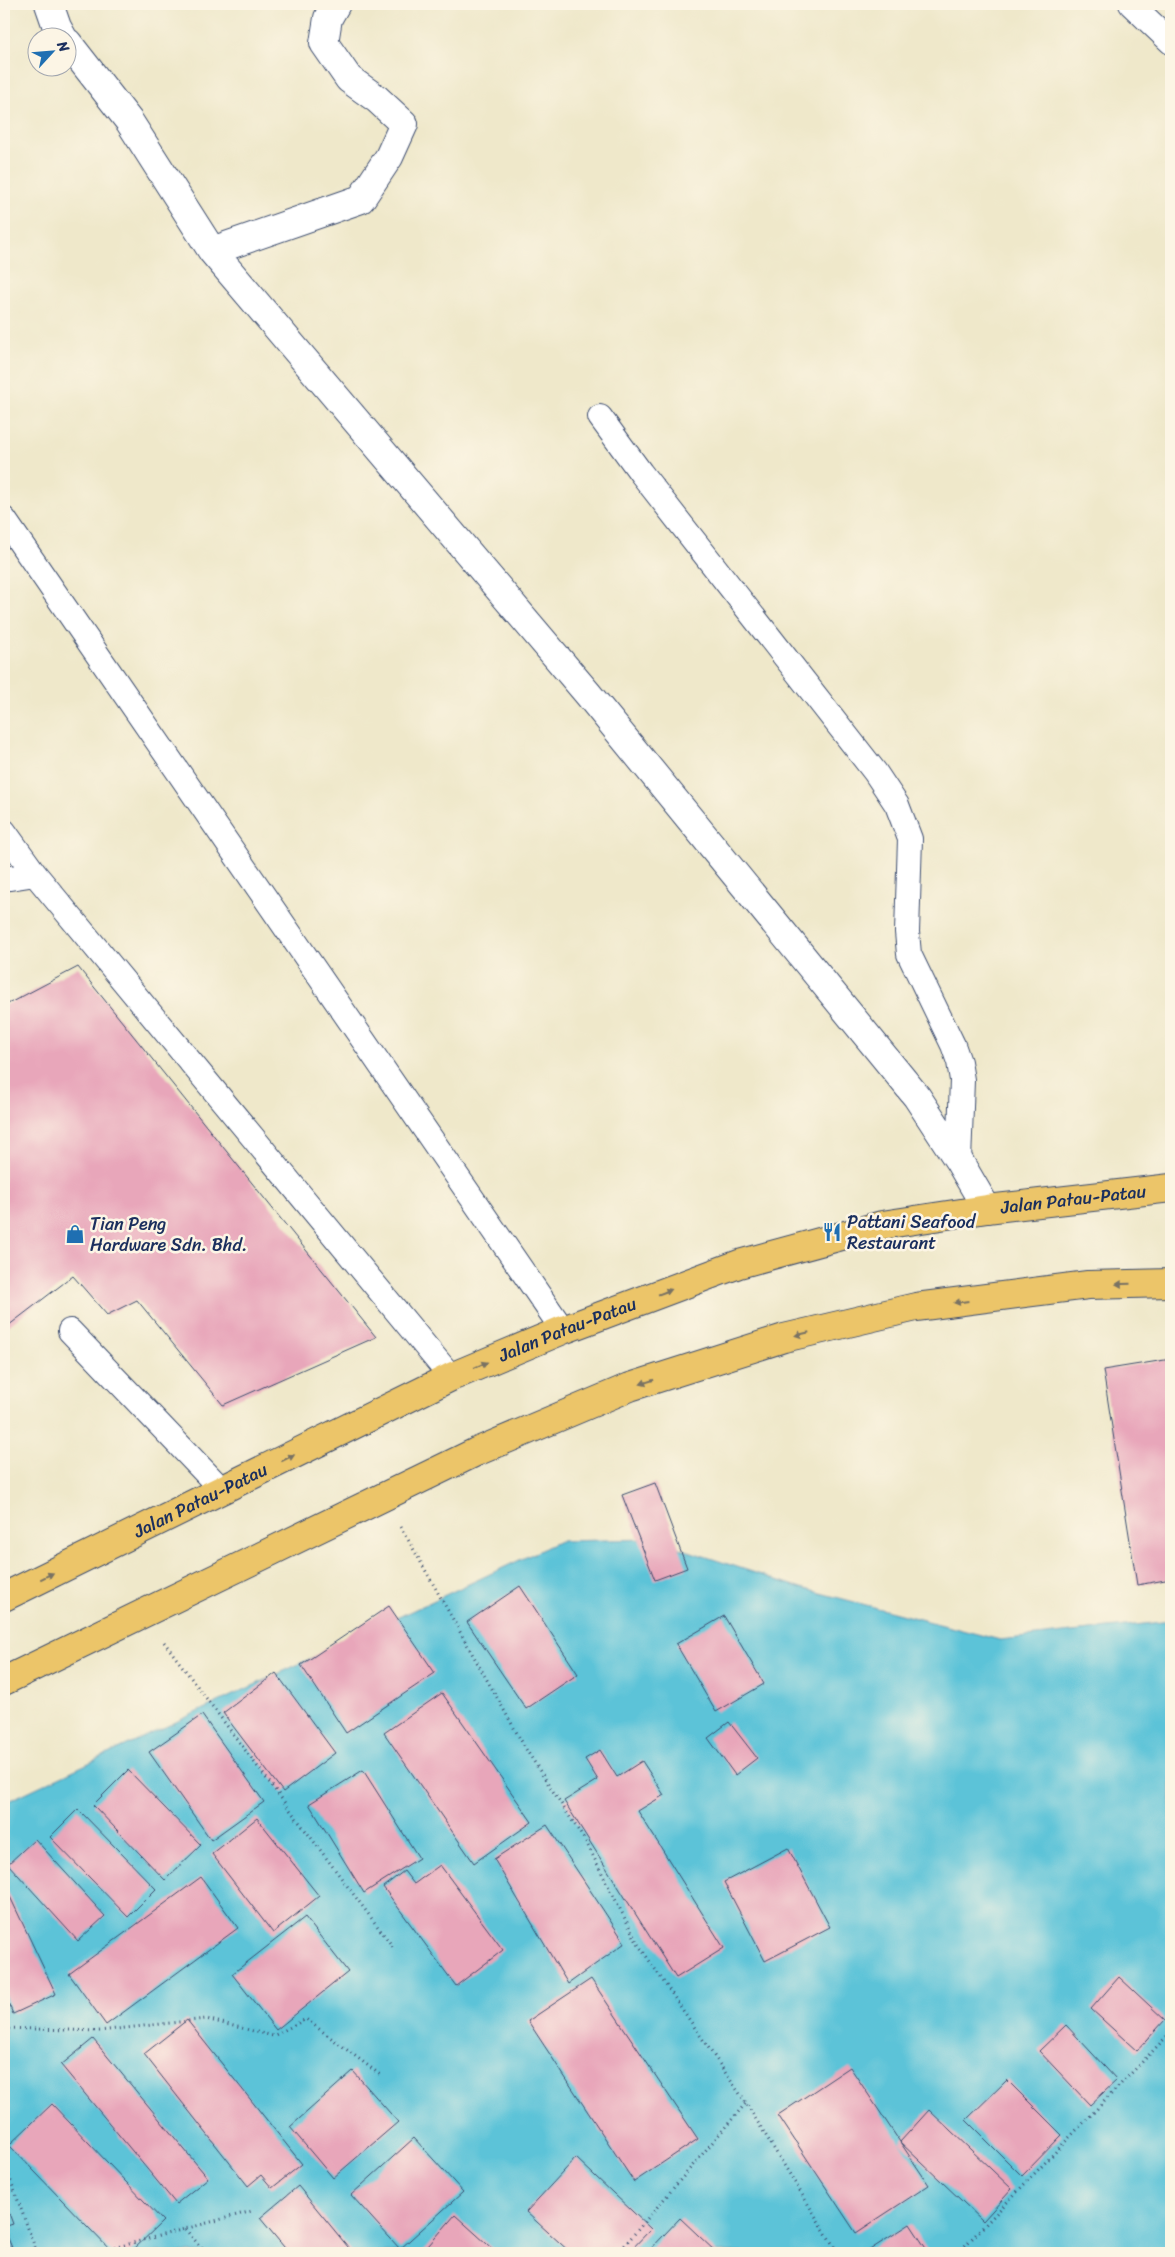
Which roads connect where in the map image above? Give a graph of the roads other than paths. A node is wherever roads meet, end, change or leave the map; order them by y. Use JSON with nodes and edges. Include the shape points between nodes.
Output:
{"nodes":[{"id":1,"x":49,"y":4,"type":"edge"},
{"id":2,"x":336,"y":4,"type":"edge"},
{"id":3,"x":1131,"y":4,"type":"edge"},
{"id":4,"x":58,"y":28,"type":"edge"},
{"id":5,"x":1168,"y":31,"type":"edge"},
{"id":6,"x":78,"y":55,"type":"edge"},
{"id":7,"x":212,"y":251,"type":"junction"},
{"id":8,"x":600,"y":417,"type":"dead end"},
{"id":9,"x":4,"y":519,"type":"edge"},
{"id":10,"x":4,"y":831,"type":"edge"},
{"id":11,"x":35,"y":874,"type":"junction"},
{"id":12,"x":4,"y":879,"type":"edge"},
{"id":13,"x":959,"y":1161,"type":"junction"},
{"id":14,"x":1171,"y":1188,"type":"edge"},
{"id":15,"x":988,"y":1209,"type":"junction"},
{"id":16,"x":1171,"y":1283,"type":"edge"},
{"id":17,"x":562,"y":1330,"type":"junction"},
{"id":18,"x":70,"y":1331,"type":"dead end"},
{"id":19,"x":451,"y":1377,"type":"junction"},
{"id":20,"x":222,"y":1490,"type":"junction"},
{"id":21,"x":4,"y":1597,"type":"edge"},
{"id":22,"x":4,"y":1681,"type":"edge"}],
"edges":[{"from":1,"to":4,"type":"street"},
{"from":2,"to":7,"type":"street","via":[[328,18],[324,43],[349,79],[404,124],[389,157],[361,199]]},
{"from":3,"to":5,"type":"lane"},
{"from":6,"to":7,"type":"street","via":[[114,100]]},
{"from":7,"to":13,"type":"street","via":[[595,702],[917,1097]]},
{"from":8,"to":13,"type":"lane","via":[[875,772],[897,805],[910,839],[909,954],[959,1062],[962,1080]]},
{"from":9,"to":17,"type":"lane"},
{"from":10,"to":11,"type":"lane"},
{"from":11,"to":12,"type":"lane"},
{"from":11,"to":19,"type":"lane"},
{"from":13,"to":15,"type":"street"},
{"from":14,"to":15,"type":"main road","name":"Jalan Patau-Patau"},
{"from":17,"to":15,"type":"main road","name":"Jalan Patau-Patau","one_way":true,"via":[[739,1264],[882,1225]]},
{"from":16,"to":22,"type":"main road","one_way":true,"via":[[1088,1285],[916,1307],[784,1338],[630,1387],[476,1452]]},
{"from":19,"to":17,"type":"main road","name":"Jalan Patau-Patau","one_way":true},
{"from":18,"to":20,"type":"lane"},
{"from":20,"to":19,"type":"main road","name":"Jalan Patau-Patau","one_way":true},
{"from":21,"to":20,"type":"main road","name":"Jalan Patau-Patau","one_way":true}]}
